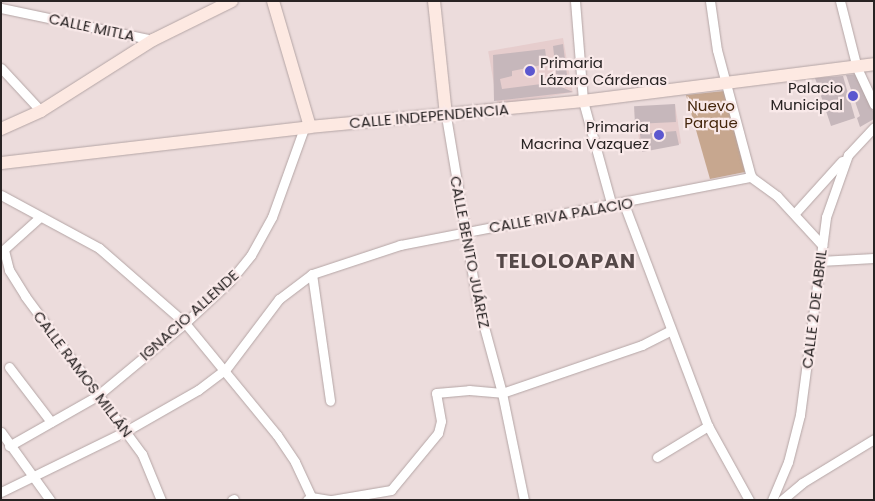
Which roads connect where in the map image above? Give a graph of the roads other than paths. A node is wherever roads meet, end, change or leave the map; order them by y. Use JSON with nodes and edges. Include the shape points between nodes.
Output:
{"nodes":[{"id":1,"x":232,"y":1,"type":"edge"},
{"id":2,"x":273,"y":1,"type":"edge"},
{"id":3,"x":434,"y":1,"type":"edge"},
{"id":4,"x":575,"y":1,"type":"edge"},
{"id":5,"x":710,"y":1,"type":"edge"},
{"id":6,"x":840,"y":1,"type":"edge"},
{"id":7,"x":1,"y":8,"type":"edge"},
{"id":8,"x":153,"y":40,"type":"junction"},
{"id":9,"x":874,"y":64,"type":"edge"},
{"id":10,"x":1,"y":68,"type":"edge"},
{"id":11,"x":858,"y":68,"type":"junction"},
{"id":12,"x":727,"y":82,"type":"junction"},
{"id":13,"x":583,"y":101,"type":"junction"},
{"id":14,"x":874,"y":104,"type":"edge"},
{"id":15,"x":41,"y":111,"type":"junction"},
{"id":16,"x":446,"y":116,"type":"junction"},
{"id":17,"x":307,"y":127,"type":"junction"},
{"id":18,"x":874,"y":127,"type":"edge"},
{"id":19,"x":1,"y":129,"type":"edge"},
{"id":20,"x":848,"y":155,"type":"junction"},
{"id":21,"x":1,"y":163,"type":"edge"},
{"id":22,"x":751,"y":177,"type":"junction"},
{"id":23,"x":1,"y":195,"type":"edge"},
{"id":24,"x":624,"y":204,"type":"junction"},
{"id":25,"x":612,"y":206,"type":"junction"},
{"id":26,"x":795,"y":213,"type":"junction"},
{"id":27,"x":40,"y":217,"type":"junction"},
{"id":28,"x":463,"y":233,"type":"junction"},
{"id":29,"x":822,"y":245,"type":"junction"},
{"id":30,"x":3,"y":251,"type":"edge"},
{"id":31,"x":874,"y":258,"type":"edge"},
{"id":32,"x":820,"y":260,"type":"junction"},
{"id":33,"x":312,"y":274,"type":"junction"},
{"id":34,"x":185,"y":323,"type":"junction"},
{"id":35,"x":669,"y":331,"type":"junction"},
{"id":36,"x":9,"y":367,"type":"dead end"},
{"id":37,"x":226,"y":370,"type":"junction"},
{"id":38,"x":502,"y":393,"type":"junction"},
{"id":39,"x":97,"y":396,"type":"junction"},
{"id":40,"x":330,"y":400,"type":"dead end"},
{"id":41,"x":51,"y":422,"type":"junction"},
{"id":42,"x":708,"y":426,"type":"junction"},
{"id":43,"x":126,"y":431,"type":"junction"},
{"id":44,"x":1,"y":432,"type":"edge"},
{"id":45,"x":874,"y":438,"type":"edge"},
{"id":46,"x":9,"y":446,"type":"junction"},
{"id":47,"x":657,"y":457,"type":"dead end"},
{"id":48,"x":31,"y":476,"type":"junction"},
{"id":49,"x":1,"y":492,"type":"edge"},
{"id":50,"x":309,"y":499,"type":"edge"},
{"id":51,"x":50,"y":500,"type":"edge"},
{"id":52,"x":161,"y":500,"type":"edge"},
{"id":53,"x":332,"y":500,"type":"edge"},
{"id":54,"x":524,"y":500,"type":"edge"},
{"id":55,"x":749,"y":500,"type":"edge"},
{"id":56,"x":772,"y":500,"type":"edge"},
{"id":57,"x":782,"y":500,"type":"edge"}],
"edges":[{"from":1,"to":8,"type":"main road"},
{"from":2,"to":17,"type":"main road"},
{"from":3,"to":16,"type":"main road","name":"CALLE BENITO JUÁREZ"},
{"from":4,"to":13,"type":"street"},
{"from":5,"to":12,"type":"street","via":[[716,50]]},
{"from":6,"to":11,"type":"street"},
{"from":7,"to":8,"type":"street","name":"CALLE MITLA"},
{"from":8,"to":15,"type":"main road"},
{"from":9,"to":11,"type":"main road","name":"CALLE INDEPENDENCIA"},
{"from":10,"to":15,"type":"street"},
{"from":11,"to":12,"type":"main road","name":"CALLE INDEPENDENCIA"},
{"from":11,"to":14,"type":"street"},
{"from":12,"to":13,"type":"main road","name":"CALLE INDEPENDENCIA"},
{"from":12,"to":22,"type":"street"},
{"from":13,"to":16,"type":"main road","name":"CALLE INDEPENDENCIA"},
{"from":13,"to":25,"type":"street"},
{"from":15,"to":19,"type":"main road"},
{"from":16,"to":17,"type":"main road","name":"CALLE INDEPENDENCIA"},
{"from":16,"to":28,"type":"street","name":"CALLE BENITO JUÁREZ"},
{"from":17,"to":21,"type":"main road","name":"CALLE INDEPENDENCIA"},
{"from":17,"to":34,"type":"street","name":"IGNACIO ALLENDE","via":[[272,217],[251,255],[230,281]]},
{"from":18,"to":20,"type":"street","name":"CALLE 2 DE ABRIL"},
{"from":20,"to":26,"type":"street"},
{"from":20,"to":29,"type":"street","name":"CALLE 2 DE ABRIL","via":[[826,217]]},
{"from":22,"to":24,"type":"street","name":"CALLE RIVA PALACIO"},
{"from":22,"to":26,"type":"street"},
{"from":23,"to":27,"type":"street"},
{"from":24,"to":25,"type":"street","name":"CALLE RIVA PALACIO"},
{"from":24,"to":35,"type":"street"},
{"from":25,"to":28,"type":"street","name":"CALLE RIVA PALACIO"},
{"from":26,"to":29,"type":"street"},
{"from":27,"to":30,"type":"street"},
{"from":27,"to":34,"type":"street","via":[[99,248]]},
{"from":28,"to":33,"type":"street","name":"CALLE RIVA PALACIO","via":[[400,245]]},
{"from":28,"to":38,"type":"street","name":"CALLE BENITO JUÁREZ","via":[[477,301]]},
{"from":29,"to":32,"type":"street","name":"CALLE 2 DE ABRIL"},
{"from":30,"to":39,"type":"street","name":"CALLE RAMOS MILLÁN","via":[[9,270],[25,296]]},
{"from":31,"to":32,"type":"street"},
{"from":32,"to":56,"type":"street","name":"CALLE 2 DE ABRIL","via":[[800,415],[788,462]]},
{"from":33,"to":37,"type":"street","name":"CALLE RIVA PALACIO","via":[[279,299]]},
{"from":33,"to":40,"type":"street"},
{"from":34,"to":37,"type":"street"},
{"from":34,"to":39,"type":"street","name":"IGNACIO ALLENDE"},
{"from":35,"to":38,"type":"street","via":[[642,345]]},
{"from":35,"to":42,"type":"street"},
{"from":36,"to":41,"type":"street"},
{"from":37,"to":43,"type":"street","name":"CALLE RIVA PALACIO","via":[[179,403]]},
{"from":37,"to":50,"type":"street","via":[[295,462]]},
{"from":38,"to":53,"type":"street","via":[[469,390],[436,393],[441,421],[438,432],[391,490]]},
{"from":38,"to":54,"type":"street","name":"CALLE BENITO JUÁREZ"},
{"from":39,"to":41,"type":"street","name":"IGNACIO ALLENDE"},
{"from":39,"to":43,"type":"street","name":"CALLE RAMOS MILLÁN"},
{"from":41,"to":46,"type":"street","name":"IGNACIO ALLENDE"},
{"from":42,"to":47,"type":"street"},
{"from":42,"to":55,"type":"street"},
{"from":43,"to":48,"type":"street","name":"CALLE RIVA PALACIO"},
{"from":43,"to":52,"type":"street","name":"CALLE RAMOS MILLÁN","via":[[142,454]]},
{"from":44,"to":46,"type":"street"},
{"from":45,"to":57,"type":"street","via":[[802,483]]},
{"from":46,"to":48,"type":"street"},
{"from":48,"to":49,"type":"street","name":"CALLE RIVA PALACIO"},
{"from":48,"to":51,"type":"street"},
{"from":50,"to":53,"type":"street"}]}
